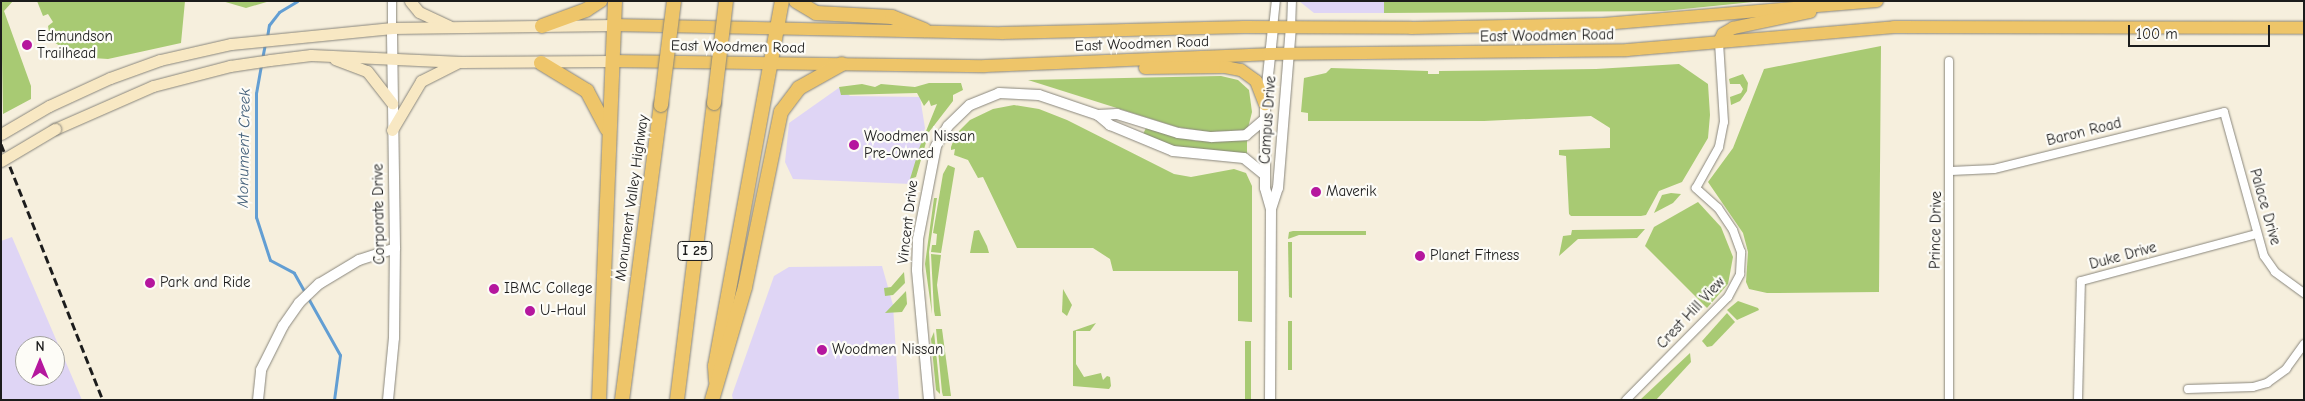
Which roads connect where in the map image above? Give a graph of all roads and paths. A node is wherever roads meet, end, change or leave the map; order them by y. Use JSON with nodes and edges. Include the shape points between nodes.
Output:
{"nodes":[{"id":1,"x":392,"y":1,"type":"edge"},
{"id":2,"x":410,"y":1,"type":"edge"},
{"id":3,"x":600,"y":1,"type":"edge"},
{"id":4,"x":615,"y":1,"type":"edge"},
{"id":5,"x":674,"y":1,"type":"edge"},
{"id":6,"x":726,"y":1,"type":"edge"},
{"id":7,"x":782,"y":1,"type":"edge"},
{"id":8,"x":796,"y":1,"type":"edge"},
{"id":9,"x":1276,"y":1,"type":"edge"},
{"id":10,"x":1292,"y":1,"type":"edge"},
{"id":11,"x":1877,"y":1,"type":"edge"},
{"id":12,"x":1824,"y":6,"type":"junction"},
{"id":13,"x":614,"y":25,"type":"junction"},
{"id":14,"x":542,"y":26,"type":"junction"},
{"id":15,"x":779,"y":27,"type":"junction"},
{"id":16,"x":392,"y":28,"type":"junction"},
{"id":17,"x":453,"y":28,"type":"junction"},
{"id":18,"x":1273,"y":28,"type":"junction"},
{"id":19,"x":1291,"y":28,"type":"junction"},
{"id":20,"x":2304,"y":28,"type":"edge"},
{"id":21,"x":924,"y":30,"type":"junction"},
{"id":22,"x":1719,"y":42,"type":"junction"},
{"id":23,"x":1268,"y":54,"type":"junction"},
{"id":24,"x":1288,"y":54,"type":"junction"},
{"id":25,"x":328,"y":56,"type":"junction"},
{"id":26,"x":392,"y":57,"type":"junction"},
{"id":27,"x":612,"y":61,"type":"junction"},
{"id":28,"x":1949,"y":61,"type":"dead end"},
{"id":29,"x":460,"y":62,"type":"junction"},
{"id":30,"x":1104,"y":62,"type":"junction"},
{"id":31,"x":541,"y":63,"type":"junction"},
{"id":32,"x":773,"y":63,"type":"junction"},
{"id":33,"x":842,"y":64,"type":"junction"},
{"id":34,"x":392,"y":103,"type":"junction"},
{"id":35,"x":1265,"y":104,"type":"junction"},
{"id":36,"x":2224,"y":112,"type":"joint"},
{"id":37,"x":1098,"y":115,"type":"junction"},
{"id":38,"x":1265,"y":119,"type":"junction"},
{"id":39,"x":392,"y":130,"type":"junction"},
{"id":40,"x":608,"y":132,"type":"junction"},
{"id":41,"x":1,"y":134,"type":"edge"},
{"id":42,"x":1,"y":161,"type":"edge"},
{"id":43,"x":1950,"y":171,"type":"junction"},
{"id":44,"x":1265,"y":175,"type":"junction"},
{"id":45,"x":1271,"y":209,"type":"junction"},
{"id":46,"x":2257,"y":234,"type":"junction"},
{"id":47,"x":395,"y":248,"type":"junction"},
{"id":48,"x":2304,"y":293,"type":"edge"},
{"id":49,"x":2304,"y":344,"type":"edge"},
{"id":50,"x":716,"y":381,"type":"junction"},
{"id":51,"x":2188,"y":389,"type":"dead end"},
{"id":52,"x":258,"y":400,"type":"edge"},
{"id":53,"x":388,"y":400,"type":"edge"},
{"id":54,"x":599,"y":400,"type":"edge"},
{"id":55,"x":622,"y":400,"type":"edge"},
{"id":56,"x":678,"y":400,"type":"edge"},
{"id":57,"x":712,"y":400,"type":"edge"},
{"id":58,"x":929,"y":400,"type":"edge"},
{"id":59,"x":1270,"y":400,"type":"edge"},
{"id":60,"x":1626,"y":400,"type":"edge"},
{"id":61,"x":1949,"y":400,"type":"edge"},
{"id":62,"x":2078,"y":400,"type":"edge"}],
"edges":[{"from":1,"to":16,"type":"street"},
{"from":2,"to":17,"type":"main road","via":[[419,12]]},
{"from":3,"to":14,"type":"highway","via":[[586,10]]},
{"from":4,"to":13,"type":"highway"},
{"from":5,"to":55,"type":"highway","name":"Monument Valley Highway","bridge":true},
{"from":6,"to":56,"type":"highway","number":"I 25","bridge":true},
{"from":7,"to":15,"type":"highway"},
{"from":8,"to":21,"type":"highway","via":[[816,13],[892,17]]},
{"from":9,"to":18,"type":"street","name":"Campus Drive"},
{"from":10,"to":19,"type":"street","name":"Campus Drive"},
{"from":11,"to":12,"type":"highway","name":"East Woodmen Road"},
{"from":12,"to":19,"type":"highway","name":"East Woodmen Road","via":[[1603,24]]},
{"from":12,"to":22,"type":"highway","via":[[1803,16],[1733,28],[1723,34]]},
{"from":13,"to":14,"type":"main road","name":"East Woodmen Road"},
{"from":13,"to":15,"type":"highway","name":"East Woodmen Road"},
{"from":13,"to":27,"type":"highway"},
{"from":14,"to":17,"type":"main road","name":"East Woodmen Road"},
{"from":15,"to":21,"type":"highway","name":"East Woodmen Road"},
{"from":15,"to":32,"type":"highway"},
{"from":16,"to":17,"type":"main road","name":"East Woodmen Road"},
{"from":16,"to":26,"type":"street","name":"Corporate Drive"},
{"from":16,"to":41,"type":"main road","name":"East Woodmen Road","via":[[240,42],[184,55],[110,78],[49,106]]},
{"from":18,"to":19,"type":"highway","name":"East Woodmen Road"},
{"from":18,"to":21,"type":"highway","name":"East Woodmen Road","via":[[1002,33]]},
{"from":18,"to":23,"type":"street","name":"Campus Drive"},
{"from":19,"to":24,"type":"street","name":"Campus Drive"},
{"from":20,"to":22,"type":"highway","name":"East Woodmen Road","via":[[1894,27]]},
{"from":22,"to":24,"type":"highway","name":"East Woodmen Road","via":[[1627,50]]},
{"from":22,"to":60,"type":"street","name":"Crest Hill View","via":[[1724,122],[1719,147],[1696,188],[1718,208],[1733,230],[1740,248],[1740,274],[1728,297]]},
{"from":23,"to":24,"type":"highway","name":"East Woodmen Road"},
{"from":23,"to":30,"type":"highway","name":"East Woodmen Road"},
{"from":23,"to":35,"type":"street","name":"Campus Drive"},
{"from":24,"to":45,"type":"street","name":"Campus Drive","via":[[1278,188]]},
{"from":25,"to":26,"type":"main road","name":"East Woodmen Road"},
{"from":25,"to":34,"type":"main road","via":[[367,71]]},
{"from":25,"to":42,"type":"main road","name":"East Woodmen Road","bridge":true,"via":[[311,55],[230,66],[187,76],[120,99],[55,129]]},
{"from":26,"to":29,"type":"main road","name":"East Woodmen Road"},
{"from":26,"to":34,"type":"street","name":"Corporate Drive"},
{"from":27,"to":31,"type":"main road","name":"East Woodmen Road"},
{"from":27,"to":32,"type":"highway","name":"East Woodmen Road"},
{"from":27,"to":40,"type":"highway"},
{"from":28,"to":43,"type":"street","name":"Prince Drive"},
{"from":29,"to":31,"type":"main road","name":"East Woodmen Road"},
{"from":29,"to":39,"type":"main road","via":[[421,81]]},
{"from":30,"to":33,"type":"highway","name":"East Woodmen Road","via":[[968,66]]},
{"from":30,"to":35,"type":"highway","via":[[1120,69],[1225,67],[1241,70],[1256,81]]},
{"from":31,"to":40,"type":"highway","via":[[586,91]]},
{"from":32,"to":33,"type":"highway","name":"East Woodmen Road"},
{"from":32,"to":50,"type":"highway","via":[[715,366]]},
{"from":33,"to":50,"type":"highway","via":[[799,88],[781,112],[745,287]]},
{"from":34,"to":39,"type":"street","name":"Corporate Drive"},
{"from":35,"to":38,"type":"street","name":"Campus Drive"},
{"from":36,"to":43,"type":"street","name":"Baron Road","via":[[1994,169]]},
{"from":36,"to":46,"type":"street","name":"Palace Drive"},
{"from":37,"to":38,"type":"street","name":"Vincent Drive","via":[[1118,114],[1178,133],[1212,137],[1246,135]]},
{"from":37,"to":44,"type":"street","name":"Vincent Drive","via":[[1110,125],[1172,151],[1244,158]]},
{"from":37,"to":58,"type":"street","name":"Vincent Drive","via":[[1039,95],[1007,92],[970,106],[943,133],[932,162],[917,249]]},
{"from":38,"to":44,"type":"street","name":"Campus Drive"},
{"from":39,"to":47,"type":"street","name":"Corporate Drive"},
{"from":40,"to":54,"type":"highway"},
{"from":43,"to":61,"type":"street","name":"Prince Drive"},
{"from":44,"to":45,"type":"street","name":"Campus Drive"},
{"from":45,"to":59,"type":"street","name":"Campus Drive"},
{"from":46,"to":48,"type":"street","name":"Palace Drive","via":[[2268,263],[2282,279]]},
{"from":46,"to":62,"type":"street","name":"Duke Drive","via":[[2081,281]]},
{"from":47,"to":52,"type":"street","via":[[359,260],[319,284],[299,303],[283,326],[261,370]]},
{"from":47,"to":53,"type":"street","name":"Corporate Drive","via":[[394,338]]},
{"from":49,"to":51,"type":"street","via":[[2286,369],[2266,384]]},
{"from":50,"to":57,"type":"highway"}]}
